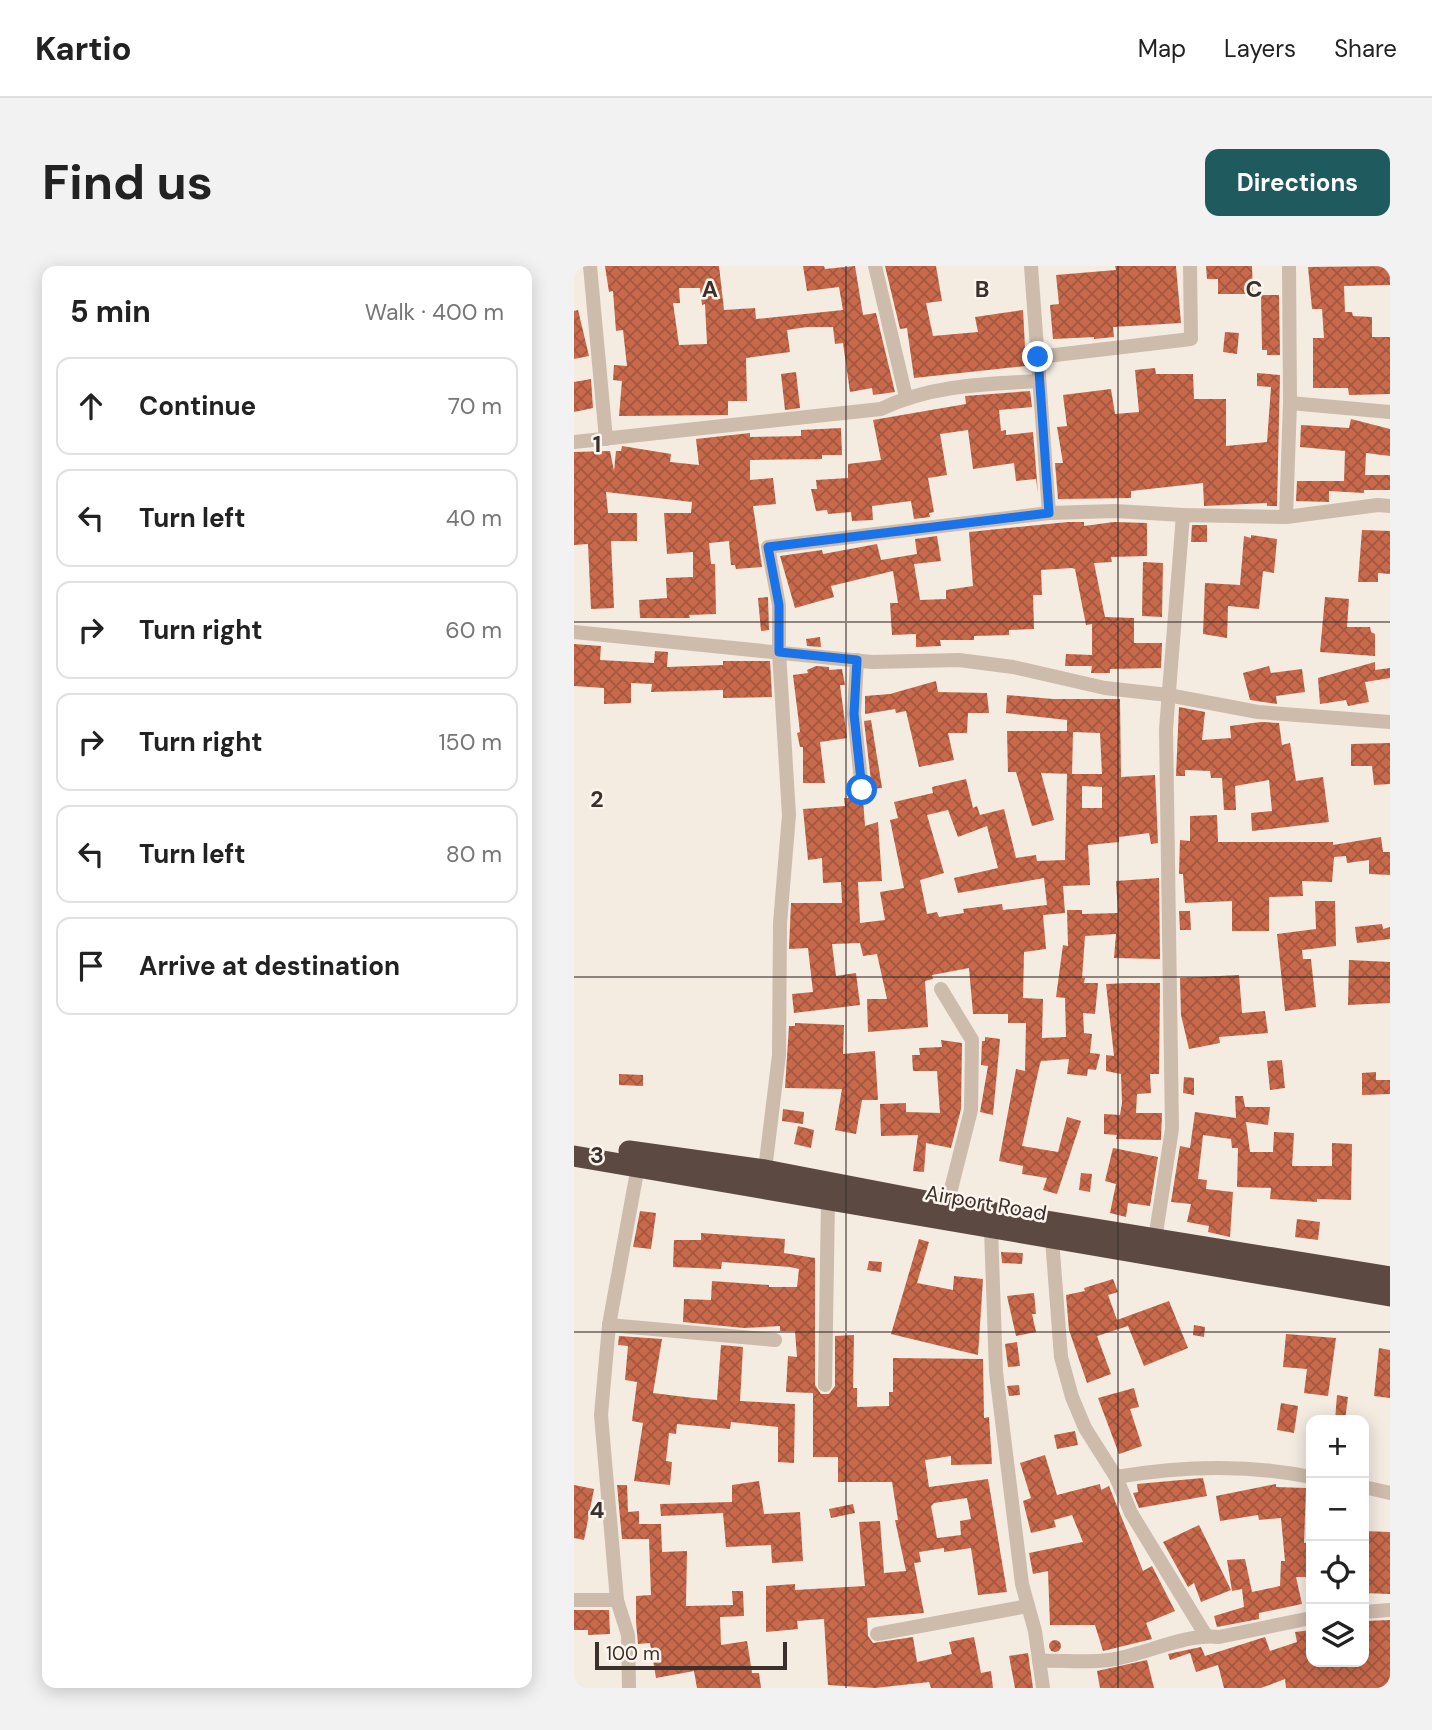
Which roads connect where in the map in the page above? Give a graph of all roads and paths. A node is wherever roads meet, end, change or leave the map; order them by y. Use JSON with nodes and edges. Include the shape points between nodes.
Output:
{"nodes":[{"id":1,"x":590,"y":266,"type":"edge"},
{"id":2,"x":874,"y":266,"type":"edge"},
{"id":3,"x":1031,"y":266,"type":"edge"},
{"id":4,"x":1190,"y":266,"type":"edge"},
{"id":5,"x":1289,"y":266,"type":"edge"},
{"id":6,"x":1038,"y":357,"type":"junction"},
{"id":7,"x":1039,"y":381,"type":"junction"},
{"id":8,"x":906,"y":397,"type":"junction"},
{"id":9,"x":1290,"y":403,"type":"junction"},
{"id":10,"x":1390,"y":412,"type":"edge"},
{"id":11,"x":606,"y":439,"type":"junction"},
{"id":12,"x":574,"y":442,"type":"edge"},
{"id":13,"x":1390,"y":506,"type":"edge"},
{"id":14,"x":1049,"y":513,"type":"junction"},
{"id":15,"x":1183,"y":515,"type":"junction"},
{"id":16,"x":1286,"y":517,"type":"junction"},
{"id":17,"x":574,"y":632,"type":"edge"},
{"id":18,"x":779,"y":652,"type":"junction"},
{"id":19,"x":857,"y":660,"type":"junction"},
{"id":20,"x":1168,"y":695,"type":"junction"},
{"id":21,"x":1390,"y":722,"type":"edge"},
{"id":22,"x":862,"y":790,"type":"dead end"},
{"id":23,"x":941,"y":989,"type":"dead end"},
{"id":24,"x":574,"y":1141,"type":"edge"},
{"id":25,"x":574,"y":1156,"type":"edge"},
{"id":26,"x":638,"y":1166,"type":"junction"},
{"id":27,"x":765,"y":1170,"type":"junction"},
{"id":28,"x":828,"y":1201,"type":"junction"},
{"id":29,"x":947,"y":1205,"type":"junction"},
{"id":30,"x":991,"y":1229,"type":"junction"},
{"id":31,"x":1052,"y":1239,"type":"junction"},
{"id":32,"x":1154,"y":1247,"type":"junction"},
{"id":33,"x":1390,"y":1277,"type":"edge"},
{"id":34,"x":1390,"y":1297,"type":"edge"},
{"id":35,"x":609,"y":1325,"type":"junction"},
{"id":36,"x":775,"y":1340,"type":"dead end"},
{"id":37,"x":825,"y":1385,"type":"dead end"},
{"id":38,"x":1306,"y":1476,"type":"edge"},
{"id":39,"x":1116,"y":1477,"type":"junction"},
{"id":40,"x":1369,"y":1489,"type":"edge"},
{"id":41,"x":1390,"y":1493,"type":"edge"},
{"id":42,"x":574,"y":1600,"type":"edge"},
{"id":43,"x":617,"y":1600,"type":"junction"},
{"id":44,"x":1028,"y":1606,"type":"junction"},
{"id":45,"x":1390,"y":1610,"type":"edge"},
{"id":46,"x":1369,"y":1612,"type":"edge"},
{"id":47,"x":1306,"y":1619,"type":"edge"},
{"id":48,"x":877,"y":1634,"type":"dead end"},
{"id":49,"x":1205,"y":1634,"type":"junction"},
{"id":50,"x":1039,"y":1661,"type":"junction"},
{"id":51,"x":629,"y":1688,"type":"edge"},
{"id":52,"x":1043,"y":1688,"type":"edge"}],
"edges":[{"from":1,"to":11,"type":"street"},
{"from":2,"to":8,"type":"street"},
{"from":3,"to":6,"type":"street"},
{"from":4,"to":6,"type":"street","via":[[1191,340]]},
{"from":5,"to":9,"type":"street"},
{"from":6,"to":7,"type":"street"},
{"from":7,"to":8,"type":"street","via":[[952,387]]},
{"from":7,"to":14,"type":"street"},
{"from":8,"to":11,"type":"street","via":[[881,409]]},
{"from":9,"to":10,"type":"street"},
{"from":9,"to":16,"type":"street"},
{"from":11,"to":12,"type":"street"},
{"from":13,"to":16,"type":"street"},
{"from":14,"to":15,"type":"street"},
{"from":14,"to":18,"type":"street","via":[[768,547],[779,605]]},
{"from":15,"to":16,"type":"street"},
{"from":15,"to":20,"type":"street"},
{"from":17,"to":18,"type":"street"},
{"from":18,"to":19,"type":"street"},
{"from":18,"to":27,"type":"street","via":[[789,815],[780,923],[779,1055]]},
{"from":19,"to":20,"type":"street","via":[[959,660],[1105,688]]},
{"from":19,"to":22,"type":"street","via":[[854,714]]},
{"from":20,"to":21,"type":"street","via":[[1258,712]]},
{"from":20,"to":32,"type":"street","via":[[1172,1129]]},
{"from":23,"to":29,"type":"street","via":[[972,1040],[971,1110]]},
{"from":24,"to":27,"type":"highway","name":"Airport Road"},
{"from":25,"to":26,"type":"highway","name":"Airport Road"},
{"from":26,"to":28,"type":"highway","name":"Airport Road"},
{"from":26,"to":35,"type":"street"},
{"from":27,"to":29,"type":"highway","name":"Airport Road"},
{"from":28,"to":30,"type":"highway","name":"Airport Road"},
{"from":28,"to":37,"type":"street"},
{"from":29,"to":32,"type":"highway","name":"Airport Road"},
{"from":30,"to":31,"type":"highway","name":"Airport Road"},
{"from":30,"to":44,"type":"street","via":[[996,1372]]},
{"from":31,"to":32,"type":"highway","name":"Airport Road"},
{"from":31,"to":39,"type":"street","via":[[1062,1357],[1072,1397],[1085,1428]]},
{"from":32,"to":33,"type":"highway","name":"Airport Road"},
{"from":32,"to":34,"type":"highway","name":"Airport Road"},
{"from":35,"to":36,"type":"street"},
{"from":35,"to":43,"type":"street","via":[[601,1415]]},
{"from":38,"to":39,"type":"street","via":[[1280,1470],[1211,1468]]},
{"from":39,"to":49,"type":"street","via":[[1131,1513]]},
{"from":40,"to":41,"type":"street"},
{"from":42,"to":43,"type":"street"},
{"from":43,"to":51,"type":"street","via":[[628,1635]]},
{"from":44,"to":48,"type":"street"},
{"from":44,"to":50,"type":"street"},
{"from":45,"to":46,"type":"street"},
{"from":47,"to":49,"type":"street","via":[[1219,1637]]},
{"from":49,"to":50,"type":"street","via":[[1111,1660]]},
{"from":50,"to":52,"type":"street"}]}
